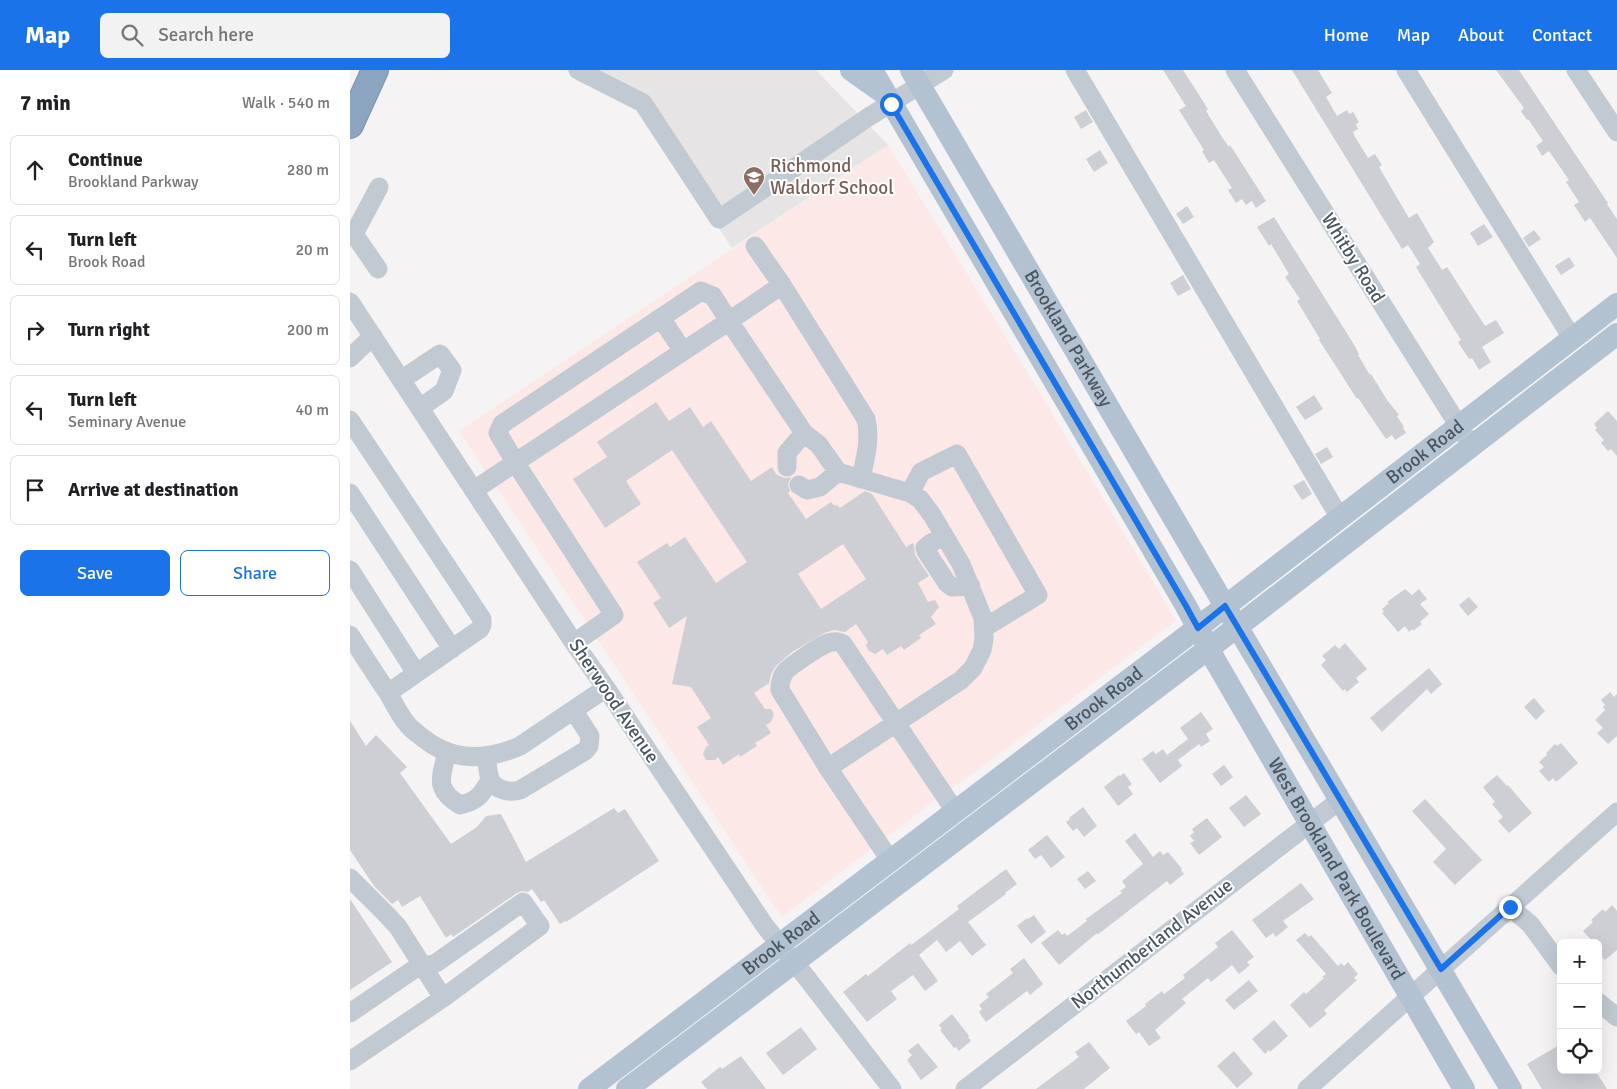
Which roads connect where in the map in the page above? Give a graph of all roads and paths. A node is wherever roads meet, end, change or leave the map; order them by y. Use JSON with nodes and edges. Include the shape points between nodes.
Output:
{"nodes":[{"id":1,"x":376,"y":70,"type":"edge"},
{"id":2,"x":578,"y":70,"type":"edge"},
{"id":3,"x":851,"y":70,"type":"edge"},
{"id":4,"x":872,"y":70,"type":"edge"},
{"id":5,"x":944,"y":70,"type":"edge"},
{"id":6,"x":1075,"y":70,"type":"edge"},
{"id":7,"x":1234,"y":70,"type":"edge"},
{"id":8,"x":1406,"y":70,"type":"edge"},
{"id":9,"x":1576,"y":70,"type":"edge"},
{"id":10,"x":915,"y":78,"type":"edge"},
{"id":11,"x":889,"y":100,"type":"junction"},
{"id":12,"x":350,"y":125,"type":"edge"},
{"id":13,"x":1617,"y":132,"type":"edge"},
{"id":14,"x":379,"y":187,"type":"dead end"},
{"id":15,"x":354,"y":243,"type":"edge"},
{"id":16,"x":756,"y":246,"type":"dead end"},
{"id":17,"x":378,"y":269,"type":"dead end"},
{"id":18,"x":782,"y":285,"type":"junction"},
{"id":19,"x":350,"y":302,"type":"edge"},
{"id":20,"x":1617,"y":304,"type":"edge"},
{"id":21,"x":661,"y":318,"type":"junction"},
{"id":22,"x":729,"y":321,"type":"junction"},
{"id":23,"x":1617,"y":334,"type":"edge"},
{"id":24,"x":373,"y":336,"type":"junction"},
{"id":25,"x":1572,"y":338,"type":"junction"},
{"id":26,"x":683,"y":351,"type":"junction"},
{"id":27,"x":350,"y":358,"type":"edge"},
{"id":28,"x":401,"y":380,"type":"junction"},
{"id":29,"x":420,"y":408,"type":"junction"},
{"id":30,"x":350,"y":420,"type":"edge"},
{"id":31,"x":1465,"y":422,"type":"junction"},
{"id":32,"x":804,"y":434,"type":"junction"},
{"id":33,"x":1479,"y":441,"type":"junction"},
{"id":34,"x":515,"y":462,"type":"junction"},
{"id":35,"x":787,"y":467,"type":"dead end"},
{"id":36,"x":838,"y":472,"type":"junction"},
{"id":37,"x":861,"y":478,"type":"junction"},
{"id":38,"x":799,"y":486,"type":"dead end"},
{"id":39,"x":474,"y":490,"type":"junction"},
{"id":40,"x":910,"y":492,"type":"junction"},
{"id":41,"x":350,"y":493,"type":"edge"},
{"id":42,"x":1340,"y":518,"type":"junction"},
{"id":43,"x":350,"y":570,"type":"edge"},
{"id":44,"x":1225,"y":606,"type":"junction"},
{"id":45,"x":1237,"y":627,"type":"junction"},
{"id":46,"x":984,"y":628,"type":"junction"},
{"id":47,"x":1198,"y":628,"type":"junction"},
{"id":48,"x":350,"y":635,"type":"edge"},
{"id":49,"x":574,"y":643,"type":"junction"},
{"id":50,"x":452,"y":648,"type":"junction"},
{"id":51,"x":1209,"y":649,"type":"junction"},
{"id":52,"x":416,"y":673,"type":"junction"},
{"id":53,"x":606,"y":688,"type":"junction"},
{"id":54,"x":388,"y":693,"type":"junction"},
{"id":55,"x":574,"y":711,"type":"junction"},
{"id":56,"x":895,"y":723,"type":"junction"},
{"id":57,"x":447,"y":752,"type":"junction"},
{"id":58,"x":486,"y":756,"type":"junction"},
{"id":59,"x":828,"y":768,"type":"junction"},
{"id":60,"x":490,"y":780,"type":"junction"},
{"id":61,"x":1340,"y":800,"type":"junction"},
{"id":62,"x":955,"y":812,"type":"junction"},
{"id":63,"x":1617,"y":812,"type":"edge"},
{"id":64,"x":1310,"y":823,"type":"junction"},
{"id":65,"x":890,"y":860,"type":"junction"},
{"id":66,"x":350,"y":878,"type":"edge"},
{"id":67,"x":1510,"y":907,"type":"junction"},
{"id":68,"x":780,"y":944,"type":"junction"},
{"id":69,"x":1557,"y":961,"type":"edge"},
{"id":70,"x":794,"y":962,"type":"junction"},
{"id":71,"x":423,"y":967,"type":"junction"},
{"id":72,"x":1441,"y":969,"type":"junction"},
{"id":73,"x":443,"y":998,"type":"junction"},
{"id":74,"x":1410,"y":998,"type":"junction"},
{"id":75,"x":1602,"y":1005,"type":"edge"},
{"id":76,"x":350,"y":1013,"type":"edge"},
{"id":77,"x":1617,"y":1017,"type":"edge"},
{"id":78,"x":350,"y":1062,"type":"edge"},
{"id":79,"x":589,"y":1089,"type":"edge"},
{"id":80,"x":627,"y":1089,"type":"edge"},
{"id":81,"x":892,"y":1089,"type":"edge"},
{"id":82,"x":965,"y":1089,"type":"edge"},
{"id":83,"x":1306,"y":1089,"type":"edge"},
{"id":84,"x":1464,"y":1089,"type":"edge"},
{"id":85,"x":1511,"y":1089,"type":"edge"}],
"edges":[{"from":1,"to":12,"type":"highway"},
{"from":2,"to":11,"type":"street","via":[[643,103],[719,219]]},
{"from":3,"to":11,"type":"main road"},
{"from":4,"to":11,"type":"main road","name":"Brookland Parkway"},
{"from":5,"to":10,"type":"street"},
{"from":6,"to":42,"type":"street"},
{"from":7,"to":31,"type":"street","name":"Whitby Road"},
{"from":8,"to":25,"type":"street"},
{"from":9,"to":13,"type":"street"},
{"from":10,"to":11,"type":"street"},
{"from":10,"to":44,"type":"main road","name":"Brookland Parkway"},
{"from":11,"to":47,"type":"main road","name":"Brookland Parkway"},
{"from":14,"to":15,"type":"street","via":[[354,234]]},
{"from":15,"to":17,"type":"street"},
{"from":16,"to":18,"type":"street"},
{"from":18,"to":22,"type":"street"},
{"from":18,"to":37,"type":"street","via":[[866,419],[868,441]]},
{"from":19,"to":24,"type":"street","name":"Sherwood Avenue"},
{"from":20,"to":25,"type":"main road","name":"Brook Road"},
{"from":21,"to":22,"type":"street","via":[[701,291],[713,296]]},
{"from":21,"to":26,"type":"street"},
{"from":21,"to":34,"type":"street","via":[[502,424],[498,433]]},
{"from":22,"to":26,"type":"street"},
{"from":22,"to":32,"type":"street"},
{"from":23,"to":33,"type":"main road","name":"Brook Road"},
{"from":24,"to":27,"type":"street"},
{"from":24,"to":28,"type":"street","name":"Sherwood Avenue"},
{"from":25,"to":31,"type":"main road","name":"Brook Road"},
{"from":26,"to":34,"type":"street"},
{"from":28,"to":29,"type":"street","name":"Sherwood Avenue"},
{"from":28,"to":29,"type":"street","via":[[440,354],[452,370],[444,391]]},
{"from":29,"to":39,"type":"street","name":"Sherwood Avenue"},
{"from":30,"to":50,"type":"street","via":[[482,619],[480,629]]},
{"from":31,"to":33,"type":"street","name":"Whitby Road"},
{"from":31,"to":42,"type":"main road","name":"Brook Road"},
{"from":32,"to":35,"type":"street","via":[[788,453]]},
{"from":32,"to":36,"type":"street","via":[[819,445]]},
{"from":33,"to":45,"type":"main road","name":"Brook Road"},
{"from":34,"to":39,"type":"street"},
{"from":34,"to":49,"type":"street","via":[[614,615]]},
{"from":36,"to":37,"type":"street"},
{"from":36,"to":38,"type":"street","via":[[820,486],[807,490]]},
{"from":37,"to":40,"type":"street"},
{"from":39,"to":49,"type":"street","name":"Sherwood Avenue"},
{"from":40,"to":46,"type":"street","via":[[927,506],[961,564]]},
{"from":40,"to":46,"type":"street","via":[[921,472],[957,454],[1038,595]]},
{"from":41,"to":50,"type":"street"},
{"from":42,"to":44,"type":"main road","name":"Brook Road"},
{"from":43,"to":52,"type":"street"},
{"from":44,"to":45,"type":"main road","name":"West Brookland Park Boulevard"},
{"from":44,"to":47,"type":"main road","name":"Brook Road"},
{"from":45,"to":51,"type":"main road","name":"Brook Road"},
{"from":45,"to":61,"type":"main road","name":"West Brookland Park Boulevard"},
{"from":46,"to":56,"type":"street","via":[[982,650],[967,675]]},
{"from":47,"to":51,"type":"main road","name":"Brookland Parkway"},
{"from":47,"to":62,"type":"main road","name":"Brook Road"},
{"from":48,"to":54,"type":"street"},
{"from":49,"to":53,"type":"street","name":"Sherwood Avenue"},
{"from":50,"to":52,"type":"street"},
{"from":51,"to":64,"type":"main road","name":"West Brookland Park Boulevard"},
{"from":51,"to":70,"type":"main road","name":"Brook Road"},
{"from":52,"to":54,"type":"street"},
{"from":53,"to":55,"type":"street"},
{"from":53,"to":68,"type":"street","name":"Sherwood Avenue"},
{"from":54,"to":57,"type":"street","via":[[409,726]]},
{"from":55,"to":58,"type":"street","via":[[520,746]]},
{"from":55,"to":60,"type":"street","via":[[590,736],[585,751],[515,792],[504,790]]},
{"from":56,"to":59,"type":"street"},
{"from":56,"to":59,"type":"street","via":[[843,644],[826,644],[790,667],[781,680],[780,690]]},
{"from":56,"to":62,"type":"street"},
{"from":57,"to":58,"type":"street"},
{"from":57,"to":60,"type":"street","via":[[441,778],[449,799],[460,805],[472,803]]},
{"from":58,"to":60,"type":"street"},
{"from":59,"to":65,"type":"street"},
{"from":61,"to":64,"type":"street","name":"Northumberland Avenue"},
{"from":61,"to":72,"type":"main road","name":"West Brookland Park Boulevard"},
{"from":62,"to":65,"type":"main road","name":"Brook Road"},
{"from":63,"to":67,"type":"street"},
{"from":64,"to":74,"type":"main road","name":"West Brookland Park Boulevard"},
{"from":64,"to":82,"type":"street","name":"Northumberland Avenue"},
{"from":65,"to":68,"type":"main road","name":"Brook Road"},
{"from":66,"to":71,"type":"street","via":[[398,927]]},
{"from":67,"to":69,"type":"street","via":[[1530,924]]},
{"from":67,"to":72,"type":"street"},
{"from":68,"to":70,"type":"street","name":"Sherwood Avenue"},
{"from":68,"to":79,"type":"main road","name":"Brook Road"},
{"from":70,"to":80,"type":"main road","name":"Brook Road"},
{"from":70,"to":81,"type":"street","name":"Sherwood Avenue"},
{"from":71,"to":73,"type":"street"},
{"from":71,"to":73,"type":"street","via":[[436,963],[523,902],[540,926]]},
{"from":71,"to":76,"type":"street"},
{"from":72,"to":74,"type":"street"},
{"from":72,"to":85,"type":"main road","name":"West Brookland Park Boulevard"},
{"from":73,"to":78,"type":"street"},
{"from":74,"to":83,"type":"street"},
{"from":74,"to":84,"type":"main road","name":"West Brookland Park Boulevard"},
{"from":75,"to":77,"type":"street"}]}
